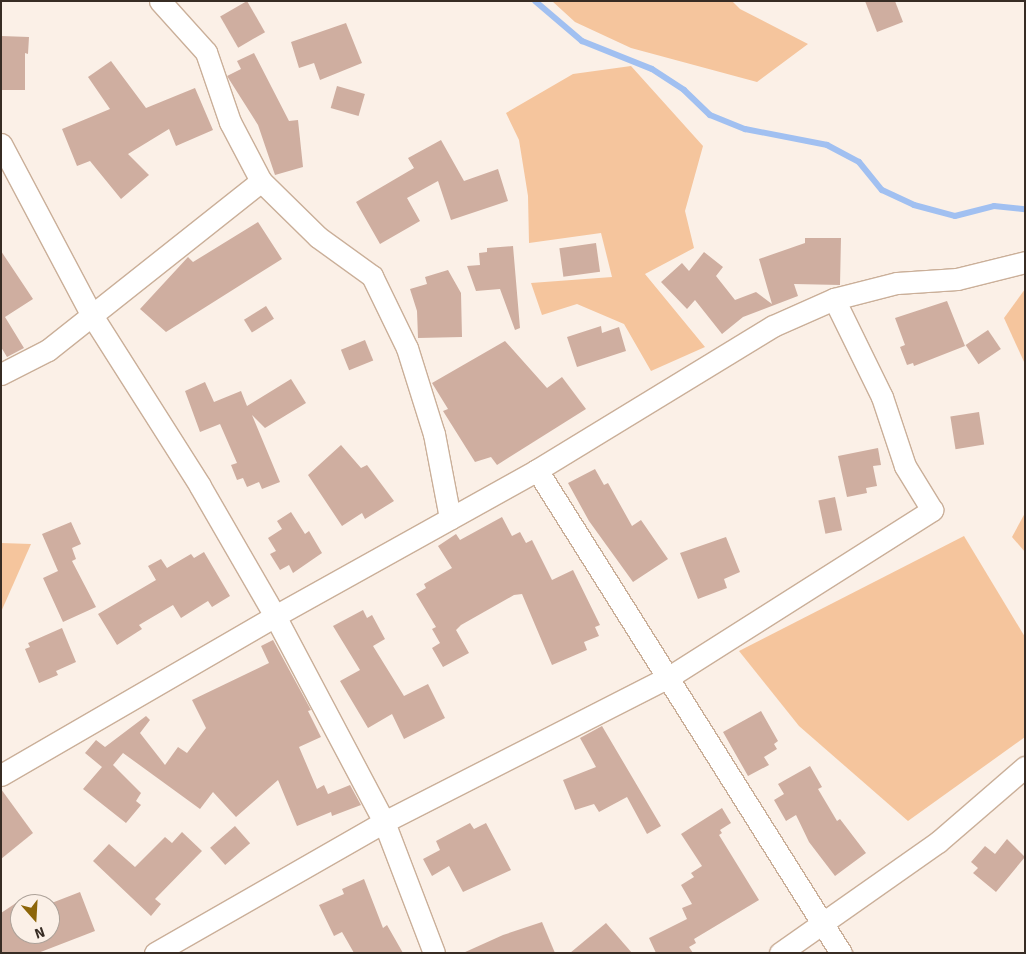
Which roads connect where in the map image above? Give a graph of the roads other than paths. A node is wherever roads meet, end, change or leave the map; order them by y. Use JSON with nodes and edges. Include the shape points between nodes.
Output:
{"nodes":[{"id":1,"x":160,"y":1,"type":"edge"},
{"id":2,"x":1,"y":144,"type":"edge"},
{"id":3,"x":261,"y":181,"type":"junction"},
{"id":4,"x":1025,"y":262,"type":"edge"},
{"id":5,"x":834,"y":299,"type":"junction"},
{"id":6,"x":91,"y":314,"type":"junction"},
{"id":7,"x":1,"y":374,"type":"edge"},
{"id":8,"x":537,"y":470,"type":"junction"},
{"id":9,"x":450,"y":518,"type":"junction"},
{"id":10,"x":275,"y":616,"type":"junction"},
{"id":11,"x":669,"y":677,"type":"junction"},
{"id":12,"x":1025,"y":766,"type":"edge"},
{"id":13,"x":1,"y":775,"type":"edge"},
{"id":14,"x":384,"y":822,"type":"junction"},
{"id":15,"x":825,"y":923,"type":"junction"},
{"id":16,"x":155,"y":953,"type":"edge"},
{"id":17,"x":434,"y":953,"type":"edge"},
{"id":18,"x":780,"y":953,"type":"edge"},
{"id":19,"x":841,"y":953,"type":"edge"}],
"edges":[{"from":1,"to":3,"type":"street","via":[[206,52],[230,122]]},
{"from":2,"to":6,"type":"street"},
{"from":3,"to":6,"type":"street"},
{"from":3,"to":9,"type":"street","via":[[318,237],[372,276],[407,348],[434,434]]},
{"from":4,"to":5,"type":"street","via":[[957,279],[897,283]]},
{"from":5,"to":8,"type":"street","via":[[774,326]]},
{"from":5,"to":11,"type":"street","via":[[882,397],[905,466],[932,510]]},
{"from":6,"to":7,"type":"street","via":[[48,350]]},
{"from":6,"to":10,"type":"street","via":[[200,486]]},
{"from":8,"to":9,"type":"street"},
{"from":8,"to":11,"type":"street"},
{"from":9,"to":10,"type":"street"},
{"from":10,"to":13,"type":"street"},
{"from":10,"to":14,"type":"street"},
{"from":11,"to":14,"type":"street"},
{"from":11,"to":15,"type":"street"},
{"from":12,"to":15,"type":"street","via":[[938,842]]},
{"from":14,"to":16,"type":"street"},
{"from":14,"to":17,"type":"street"},
{"from":15,"to":18,"type":"street"},
{"from":15,"to":19,"type":"street"}]}
